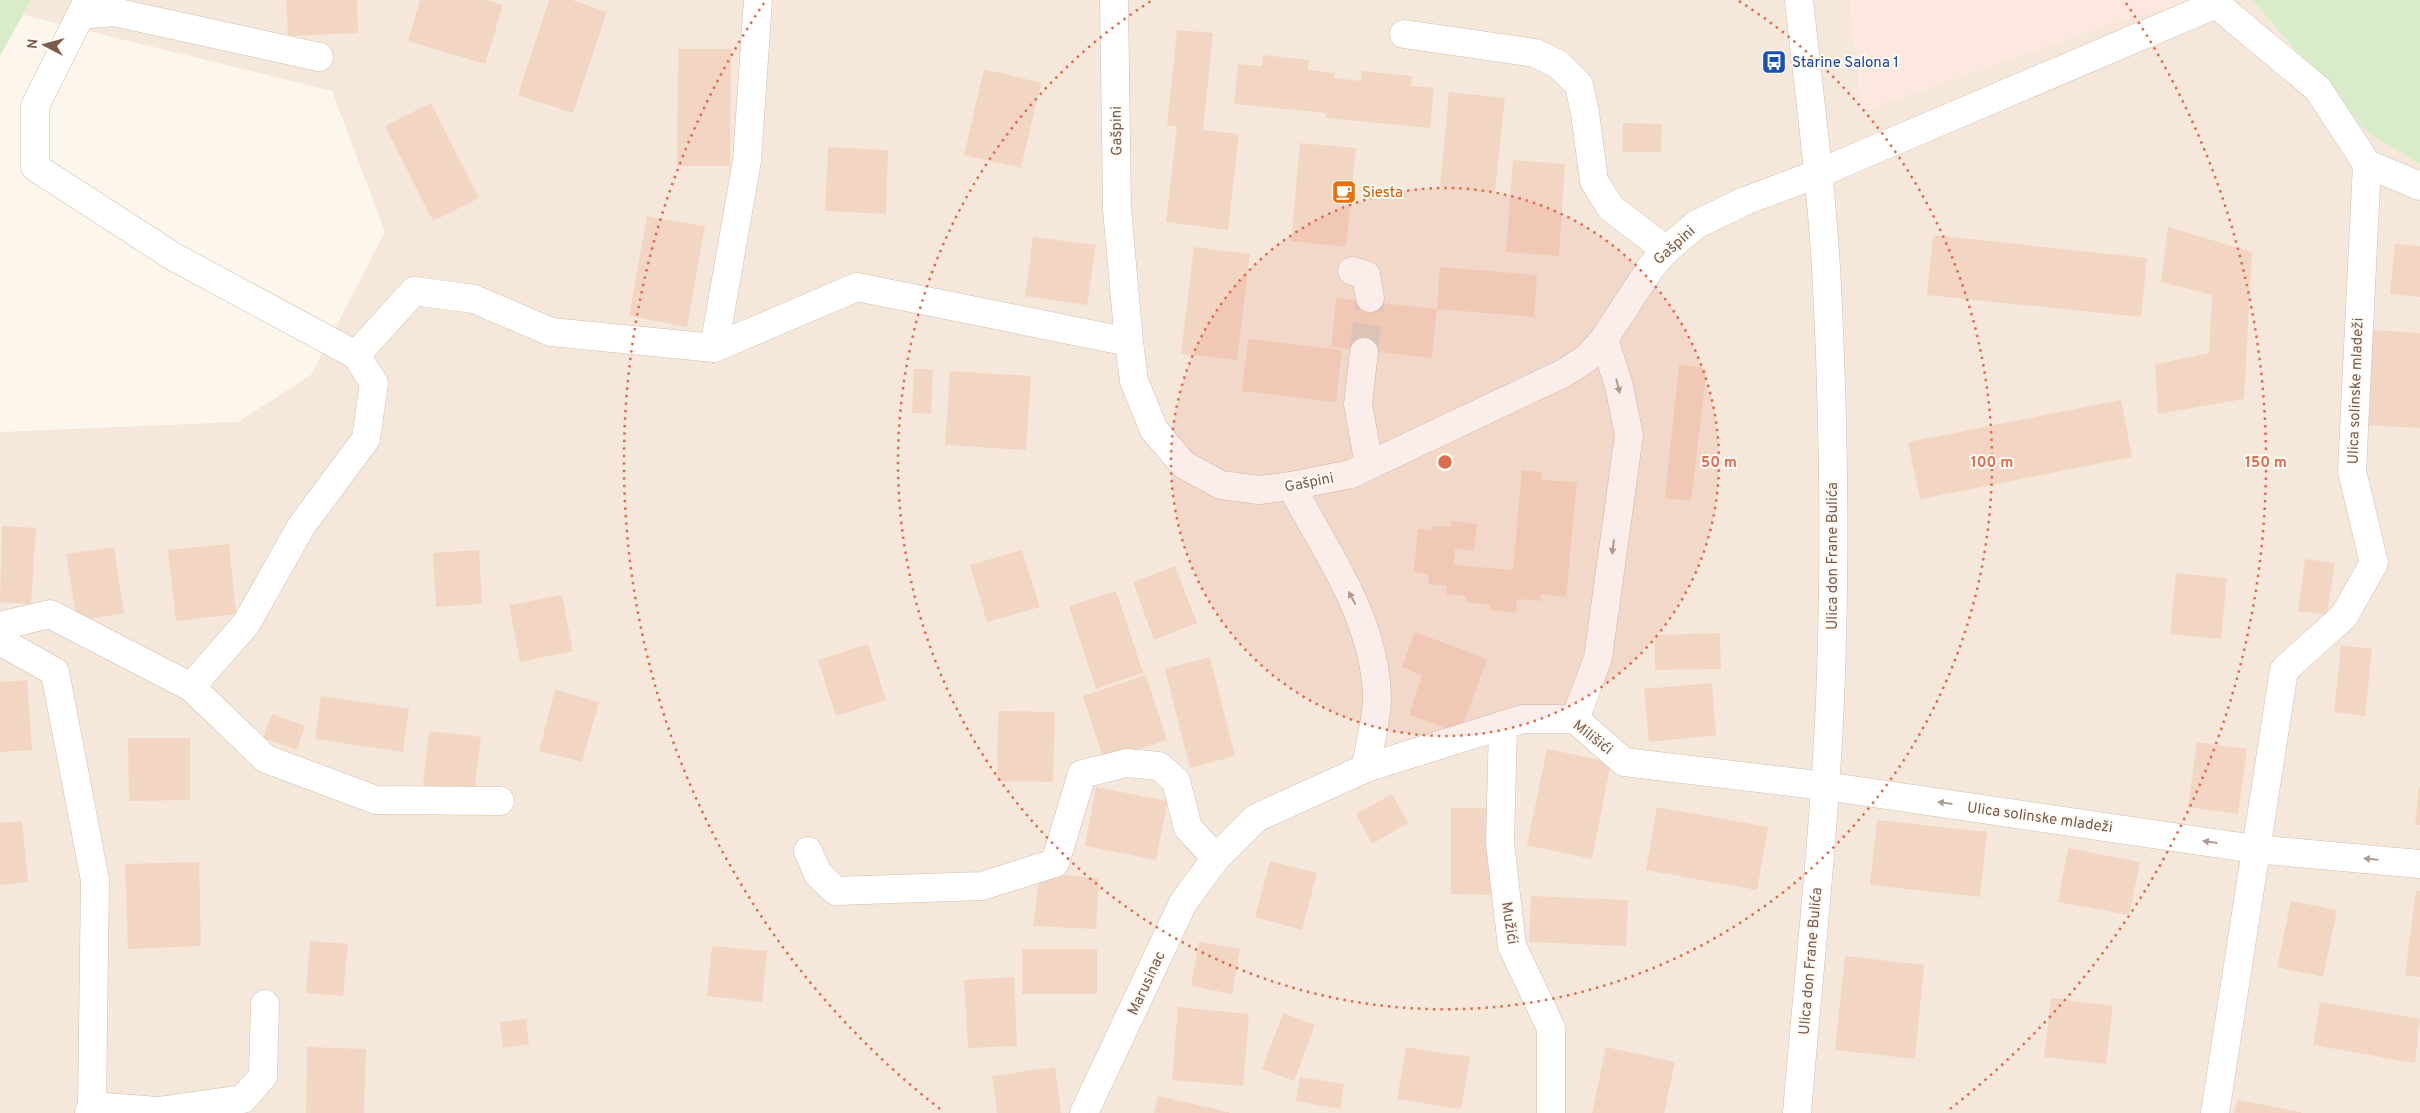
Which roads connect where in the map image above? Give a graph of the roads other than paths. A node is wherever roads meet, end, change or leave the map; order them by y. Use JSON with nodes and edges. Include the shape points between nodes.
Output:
{"nodes":[{"id":1,"x":758,"y":0,"type":"edge"},
{"id":2,"x":1114,"y":0,"type":"edge"},
{"id":3,"x":1799,"y":0,"type":"edge"},
{"id":4,"x":85,"y":8,"type":"edge"},
{"id":5,"x":1404,"y":34,"type":"dead end"},
{"id":6,"x":319,"y":57,"type":"dead end"},
{"id":7,"x":2367,"y":164,"type":"junction"},
{"id":8,"x":1817,"y":174,"type":"junction"},
{"id":9,"x":2420,"y":186,"type":"edge"},
{"id":10,"x":1666,"y":250,"type":"junction"},
{"id":11,"x":1352,"y":271,"type":"dead end"},
{"id":12,"x":1370,"y":298,"type":"tunnel mouth"},
{"id":13,"x":1604,"y":340,"type":"junction"},
{"id":14,"x":1128,"y":342,"type":"junction"},
{"id":15,"x":714,"y":348,"type":"junction"},
{"id":16,"x":1364,"y":352,"type":"tunnel mouth"},
{"id":17,"x":356,"y":356,"type":"junction"},
{"id":18,"x":1369,"y":465,"type":"junction"},
{"id":19,"x":1291,"y":486,"type":"junction"},
{"id":20,"x":0,"y":626,"type":"edge"},
{"id":21,"x":0,"y":641,"type":"edge"},
{"id":22,"x":191,"y":687,"type":"junction"},
{"id":23,"x":1575,"y":719,"type":"junction"},
{"id":24,"x":1503,"y":724,"type":"junction"},
{"id":25,"x":1366,"y":768,"type":"junction"},
{"id":26,"x":1825,"y":786,"type":"junction"},
{"id":27,"x":500,"y":801,"type":"dead end"},
{"id":28,"x":2255,"y":848,"type":"junction"},
{"id":29,"x":808,"y":851,"type":"dead end"},
{"id":30,"x":1216,"y":858,"type":"junction"},
{"id":31,"x":2420,"y":864,"type":"edge"},
{"id":32,"x":265,"y":1004,"type":"dead end"},
{"id":33,"x":90,"y":1110,"type":"edge"},
{"id":34,"x":1084,"y":1113,"type":"edge"},
{"id":35,"x":1551,"y":1113,"type":"edge"},
{"id":36,"x":1797,"y":1113,"type":"edge"},
{"id":37,"x":2215,"y":1113,"type":"edge"}],
"edges":[{"from":1,"to":15,"type":"street","via":[[747,161]]},
{"from":2,"to":14,"type":"street","name":"Gašpini","via":[[1117,209]]},
{"from":3,"to":8,"type":"street","name":"Ulica don Frane Bulića"},
{"from":4,"to":6,"type":"street"},
{"from":4,"to":17,"type":"street","via":[[35,106],[35,167],[174,257]]},
{"from":5,"to":10,"type":"street","via":[[1536,54],[1558,64],[1579,85],[1586,113],[1594,181],[1611,208]]},
{"from":7,"to":8,"type":"street","name":"Gašpini","via":[[2318,89],[2216,4]]},
{"from":7,"to":9,"type":"street"},
{"from":7,"to":28,"type":"street","name":"Ulica solinske mladeži","via":[[2352,471],[2374,563],[2344,616],[2284,670]]},
{"from":8,"to":10,"type":"street","name":"Gašpini","via":[[1745,201],[1697,224]]},
{"from":8,"to":26,"type":"street","name":"Ulica don Frane Bulića","via":[[1828,305],[1833,508],[1832,640]]},
{"from":10,"to":13,"type":"street","name":"Gašpini","via":[[1650,267]]},
{"from":11,"to":12,"type":"street","via":[[1366,275]]},
{"from":13,"to":18,"type":"street","name":"Gašpini","via":[[1587,358],[1564,373]]},
{"from":13,"to":23,"type":"street","one_way":true,"via":[[1619,386],[1629,435],[1598,658]]},
{"from":14,"to":15,"type":"street","via":[[857,287]]},
{"from":14,"to":19,"type":"street","name":"Gašpini","via":[[1134,381],[1154,430],[1184,465],[1220,485],[1258,490]]},
{"from":15,"to":17,"type":"street","via":[[551,332],[474,298],[414,291]]},
{"from":16,"to":18,"type":"street","via":[[1358,404]]},
{"from":17,"to":22,"type":"street","via":[[374,383],[366,439],[302,525],[246,624]]},
{"from":18,"to":19,"type":"street","name":"Gašpini","via":[[1351,474]]},
{"from":25,"to":19,"type":"street","one_way":true,"via":[[1377,698],[1370,643],[1360,613]]},
{"from":20,"to":22,"type":"street","via":[[50,614]]},
{"from":21,"to":33,"type":"street","via":[[55,672],[95,880]]},
{"from":22,"to":27,"type":"street","via":[[266,759],[376,800]]},
{"from":23,"to":24,"type":"street","name":"Milišići","via":[[1522,718]]},
{"from":23,"to":26,"type":"street","name":"Milišići","via":[[1624,762]]},
{"from":24,"to":25,"type":"street","name":"Milišići"},
{"from":24,"to":35,"type":"street","name":"Mužići","via":[[1500,843],[1512,946],[1551,1028]]},
{"from":25,"to":30,"type":"street","name":"Milišići","via":[[1256,818]]},
{"from":28,"to":26,"type":"street","name":"Ulica solinske mladeži","one_way":true},
{"from":26,"to":36,"type":"street","name":"Ulica don Frane Bulića"},
{"from":31,"to":28,"type":"street","name":"Ulica solinske mladeži","one_way":true},
{"from":28,"to":37,"type":"street","name":"Ulica solinske mladeži"},
{"from":29,"to":30,"type":"street","via":[[818,874],[836,890],[982,886],[1056,863],[1082,774],[1127,763],[1159,766],[1176,781],[1188,828]]},
{"from":30,"to":34,"type":"street","name":"Marusinac","via":[[1183,903]]},
{"from":32,"to":33,"type":"street","via":[[264,1076],[243,1099],[158,1111]]}]}
